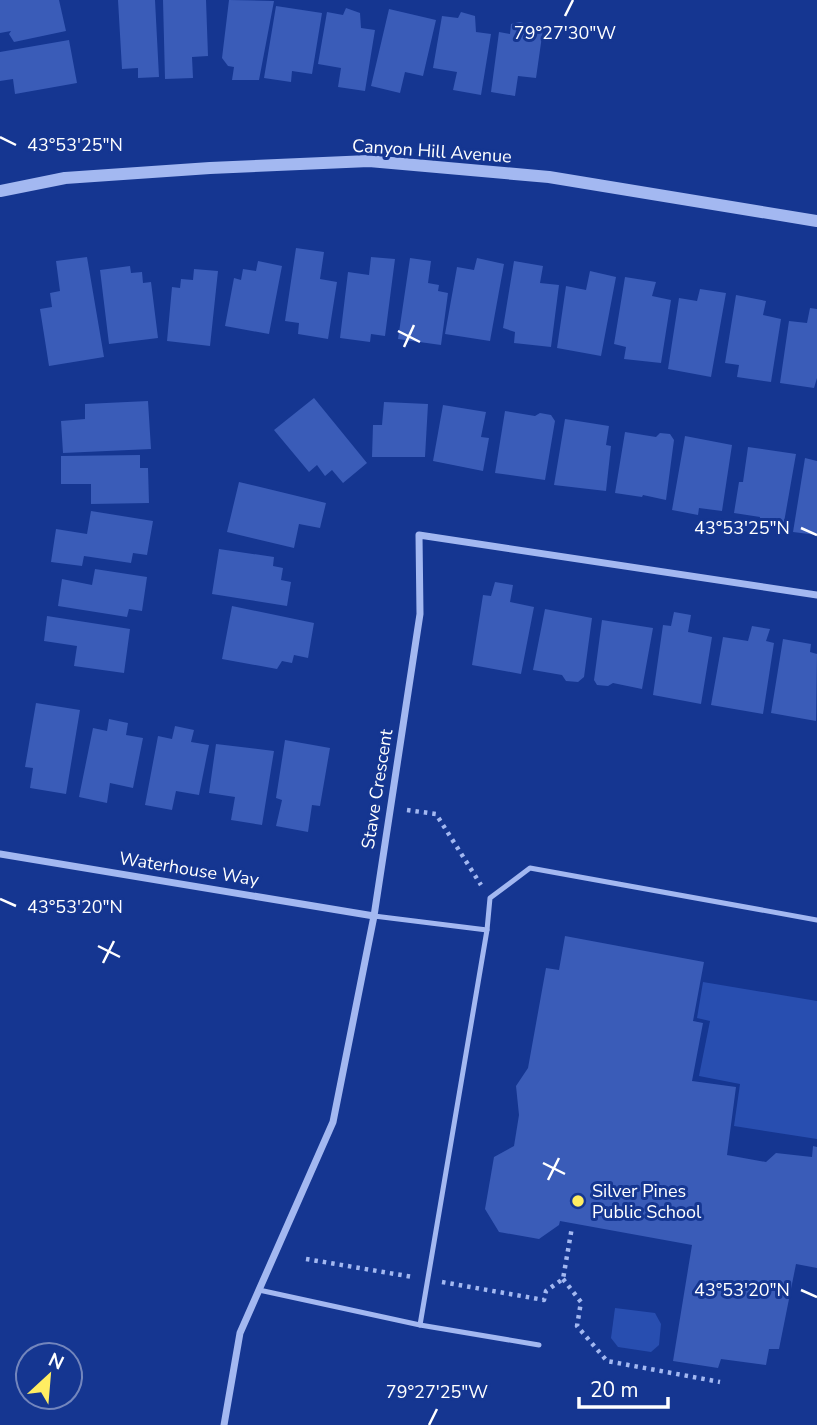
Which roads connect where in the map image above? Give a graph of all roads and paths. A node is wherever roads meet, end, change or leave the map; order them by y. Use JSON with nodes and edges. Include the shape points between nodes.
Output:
{"nodes":[{"id":1,"x":0,"y":191,"type":"edge"},
{"id":2,"x":817,"y":221,"type":"edge"},
{"id":3,"x":817,"y":595,"type":"edge"},
{"id":4,"x":390,"y":808,"type":"junction"},
{"id":5,"x":0,"y":854,"type":"edge"},
{"id":6,"x":489,"y":898,"type":"junction"},
{"id":7,"x":374,"y":916,"type":"junction"},
{"id":8,"x":817,"y":920,"type":"edge"},
{"id":9,"x":487,"y":930,"type":"junction"},
{"id":10,"x":572,"y":1227,"type":"dead end"},
{"id":11,"x":306,"y":1259,"type":"dead end"},
{"id":12,"x":428,"y":1279,"type":"junction"},
{"id":13,"x":563,"y":1279,"type":"junction"},
{"id":14,"x":259,"y":1290,"type":"junction"},
{"id":15,"x":421,"y":1325,"type":"junction"},
{"id":16,"x":540,"y":1345,"type":"dead end"},
{"id":17,"x":720,"y":1382,"type":"dead end"},
{"id":18,"x":224,"y":1425,"type":"edge"}],
"edges":[{"from":1,"to":2,"type":"street","name":"Canyon Hill Avenue","via":[[65,178],[369,161],[549,177]]},
{"from":3,"to":4,"type":"street","name":"Stave Crescent","via":[[419,536],[419,614]]},
{"from":4,"to":6,"type":"path","via":[[436,814]]},
{"from":4,"to":7,"type":"street","name":"Stave Crescent"},
{"from":5,"to":7,"type":"street","name":"Waterhouse Way"},
{"from":6,"to":8,"type":"lane","via":[[530,868]]},
{"from":6,"to":9,"type":"lane"},
{"from":7,"to":9,"type":"lane"},
{"from":7,"to":14,"type":"street","name":"Stave Crescent","via":[[333,1122]]},
{"from":9,"to":12,"type":"lane"},
{"from":10,"to":13,"type":"path"},
{"from":11,"to":12,"type":"path"},
{"from":12,"to":13,"type":"path","via":[[544,1300],[546,1291]]},
{"from":12,"to":15,"type":"lane"},
{"from":13,"to":17,"type":"path","via":[[581,1302],[578,1326],[607,1361]]},
{"from":14,"to":15,"type":"lane"},
{"from":14,"to":18,"type":"street","name":"Stave Crescent","via":[[240,1333]]},
{"from":15,"to":16,"type":"lane"}]}
